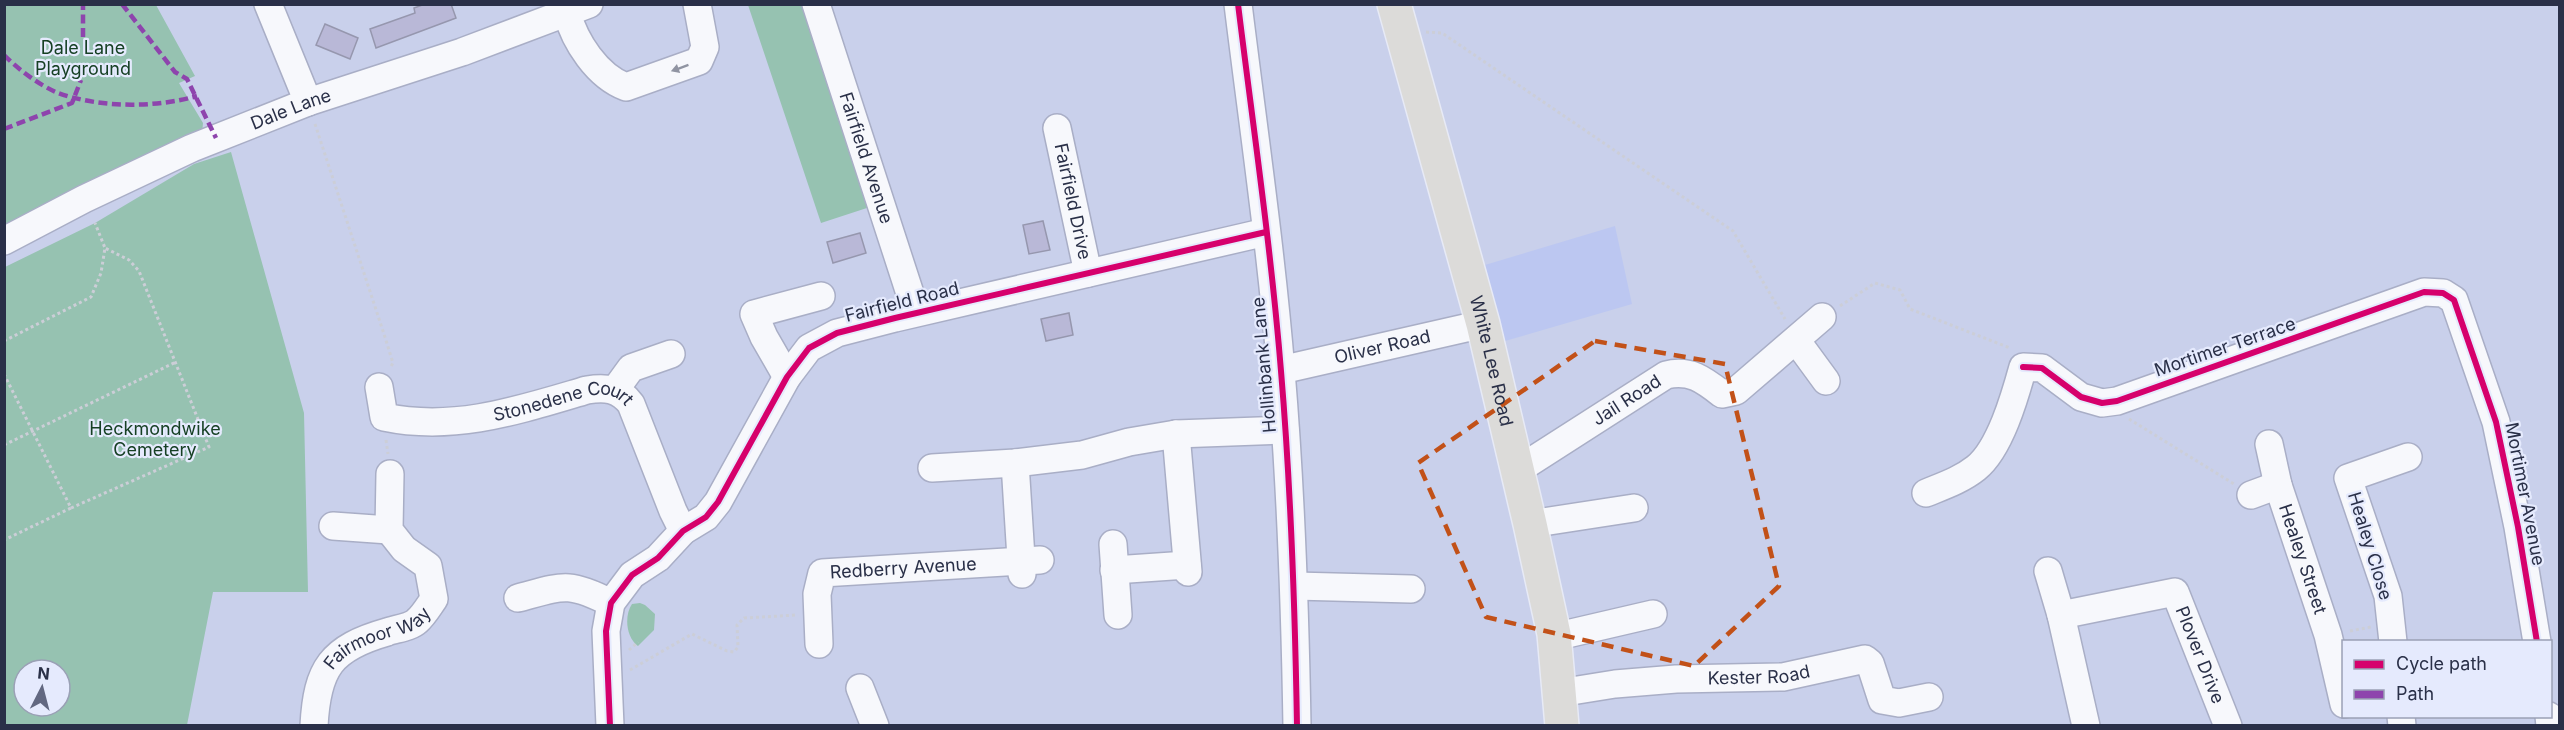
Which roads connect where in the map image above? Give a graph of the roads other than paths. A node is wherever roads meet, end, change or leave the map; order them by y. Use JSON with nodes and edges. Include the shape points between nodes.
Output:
{"nodes":[{"id":1,"x":268,"y":4,"type":"edge"},
{"id":2,"x":697,"y":4,"type":"edge"},
{"id":3,"x":816,"y":4,"type":"edge"},
{"id":4,"x":1238,"y":4,"type":"edge"},
{"id":5,"x":578,"y":9,"type":"edge"},
{"id":6,"x":1397,"y":17,"type":"edge"},
{"id":7,"x":308,"y":102,"type":"junction"},
{"id":8,"x":1057,"y":128,"type":"dead end"},
{"id":9,"x":1266,"y":232,"type":"junction"},
{"id":10,"x":4,"y":241,"type":"edge"},
{"id":11,"x":1088,"y":273,"type":"junction"},
{"id":12,"x":2443,"y":293,"type":"joint"},
{"id":13,"x":821,"y":296,"type":"dead end"},
{"id":14,"x":916,"y":312,"type":"junction"},
{"id":15,"x":1822,"y":317,"type":"road end"},
{"id":16,"x":1484,"y":324,"type":"junction"},
{"id":17,"x":1792,"y":333,"type":"junction"},
{"id":18,"x":671,"y":354,"type":"dead end"},
{"id":19,"x":1281,"y":370,"type":"junction"},
{"id":20,"x":787,"y":377,"type":"junction"},
{"id":21,"x":1826,"y":381,"type":"dead end"},
{"id":22,"x":379,"y":387,"type":"road end"},
{"id":23,"x":615,"y":390,"type":"junction"},
{"id":24,"x":1285,"y":430,"type":"junction"},
{"id":25,"x":1176,"y":434,"type":"junction"},
{"id":26,"x":2269,"y":444,"type":"dead end"},
{"id":27,"x":2408,"y":457,"type":"dead end"},
{"id":28,"x":1015,"y":463,"type":"junction"},
{"id":29,"x":932,"y":468,"type":"dead end"},
{"id":30,"x":1518,"y":470,"type":"junction"},
{"id":31,"x":390,"y":474,"type":"road end"},
{"id":32,"x":2278,"y":485,"type":"junction"},
{"id":33,"x":1926,"y":494,"type":"dead end"},
{"id":34,"x":2251,"y":495,"type":"road end"},
{"id":35,"x":1634,"y":508,"type":"dead end"},
{"id":36,"x":1530,"y":524,"type":"junction"},
{"id":37,"x":333,"y":526,"type":"dead end"},
{"id":38,"x":389,"y":531,"type":"junction"},
{"id":39,"x":683,"y":531,"type":"junction"},
{"id":40,"x":1113,"y":544,"type":"dead end"},
{"id":41,"x":1114,"y":570,"type":"junction"},
{"id":42,"x":2048,"y":571,"type":"dead end"},
{"id":43,"x":1295,"y":586,"type":"junction"},
{"id":44,"x":1412,"y":589,"type":"dead end"},
{"id":45,"x":518,"y":598,"type":"dead end"},
{"id":46,"x":611,"y":603,"type":"junction"},
{"id":47,"x":1653,"y":614,"type":"dead end"},
{"id":48,"x":1118,"y":615,"type":"dead end"},
{"id":49,"x":2061,"y":615,"type":"junction"},
{"id":50,"x":2392,"y":632,"type":"edge"},
{"id":51,"x":1554,"y":637,"type":"junction"},
{"id":52,"x":2537,"y":640,"type":"edge"},
{"id":53,"x":819,"y":644,"type":"dead end"},
{"id":54,"x":860,"y":688,"type":"dead end"},
{"id":55,"x":1559,"y":693,"type":"junction"},
{"id":56,"x":1929,"y":697,"type":"dead end"},
{"id":57,"x":2342,"y":699,"type":"edge"},
{"id":58,"x":607,"y":725,"type":"edge"},
{"id":59,"x":314,"y":726,"type":"edge"},
{"id":60,"x":875,"y":726,"type":"edge"},
{"id":61,"x":1297,"y":726,"type":"edge"},
{"id":62,"x":1562,"y":726,"type":"edge"},
{"id":63,"x":2086,"y":726,"type":"edge"},
{"id":64,"x":2228,"y":726,"type":"edge"}],
"edges":[{"from":1,"to":7,"type":"street"},
{"from":2,"to":5,"type":"street","one_way":true,"via":[[705,47],[699,61],[626,87],[611,81],[579,43]]},
{"from":3,"to":14,"type":"street","name":"Fairfield Avenue"},
{"from":4,"to":9,"type":"street","name":"Hollinbank Lane"},
{"from":5,"to":7,"type":"street","name":"Dale Lane"},
{"from":6,"to":16,"type":"main road","name":"White Lee Road"},
{"from":7,"to":10,"type":"street","name":"Dale Lane","via":[[192,148]]},
{"from":8,"to":11,"type":"street","name":"Fairfield Drive"},
{"from":9,"to":11,"type":"street","name":"Fairfield Road"},
{"from":9,"to":19,"type":"street","name":"Hollinbank Lane"},
{"from":11,"to":14,"type":"street","name":"Fairfield Road"},
{"from":12,"to":33,"type":"street","name":"Mortimer Terrace","via":[[2424,292],[2117,401],[2102,403],[2081,398],[2042,368],[2023,367],[2008,416],[1979,466]]},
{"from":12,"to":52,"type":"street","name":"Mortimer Avenue","via":[[2454,300],[2496,422]]},
{"from":13,"to":20,"type":"street","via":[[754,314]]},
{"from":14,"to":20,"type":"street","name":"Fairfield Road","via":[[837,333],[809,348]]},
{"from":15,"to":17,"type":"street","name":"Jail Road"},
{"from":16,"to":19,"type":"street","name":"Oliver Road"},
{"from":16,"to":30,"type":"main road","name":"White Lee Road"},
{"from":17,"to":21,"type":"street"},
{"from":17,"to":30,"type":"street","name":"Jail Road","via":[[1736,391],[1722,393],[1687,372],[1666,375]]},
{"from":18,"to":23,"type":"street","via":[[631,368]]},
{"from":19,"to":24,"type":"street","name":"Hollinbank Lane"},
{"from":20,"to":39,"type":"street","name":"Fairfield Road","via":[[718,502]]},
{"from":22,"to":23,"type":"street","name":"Stonedene Court","via":[[384,417],[412,423],[492,418],[587,390]]},
{"from":23,"to":39,"type":"street","name":"Stonedene Court","via":[[631,404]]},
{"from":24,"to":25,"type":"street"},
{"from":24,"to":43,"type":"street","name":"Hollinbank Lane"},
{"from":25,"to":28,"type":"street","via":[[1082,455]]},
{"from":25,"to":41,"type":"street","via":[[1188,568]]},
{"from":26,"to":32,"type":"street","name":"Healey Street"},
{"from":27,"to":50,"type":"street","name":"Healey Close","via":[[2348,478],[2388,596]]},
{"from":28,"to":29,"type":"street"},
{"from":28,"to":53,"type":"street","name":"Redberry Avenue","via":[[1028,565],[822,573],[817,594]]},
{"from":30,"to":36,"type":"main road","name":"White Lee Road"},
{"from":31,"to":38,"type":"street"},
{"from":32,"to":34,"type":"street","name":"Healey Street"},
{"from":32,"to":57,"type":"street","name":"Healey Street","via":[[2328,635]]},
{"from":35,"to":36,"type":"street"},
{"from":36,"to":51,"type":"main road","name":"White Lee Road"},
{"from":37,"to":38,"type":"street"},
{"from":38,"to":59,"type":"street","name":"Fairmoor Way","via":[[404,549],[428,566],[434,598],[416,623],[343,649],[324,669]]},
{"from":39,"to":46,"type":"street","name":"Fairfield Road","via":[[658,558],[632,575]]},
{"from":40,"to":41,"type":"street"},
{"from":41,"to":48,"type":"street"},
{"from":42,"to":49,"type":"street"},
{"from":43,"to":44,"type":"street"},
{"from":43,"to":61,"type":"street","name":"Hollinbank Lane"},
{"from":45,"to":46,"type":"street","via":[[574,587]]},
{"from":46,"to":58,"type":"street","name":"Fairfield Road","via":[[606,632]]},
{"from":47,"to":51,"type":"street"},
{"from":49,"to":63,"type":"street"},
{"from":49,"to":64,"type":"street","name":"Plover Drive","via":[[2175,592]]},
{"from":51,"to":55,"type":"main road","name":"White Lee Road"},
{"from":54,"to":60,"type":"street"},
{"from":55,"to":56,"type":"street","name":"Kester Road","via":[[1676,678],[1783,677],[1865,659],[1870,663],[1882,700],[1899,703]]},
{"from":55,"to":62,"type":"main road","name":"White Lee Road"}]}
